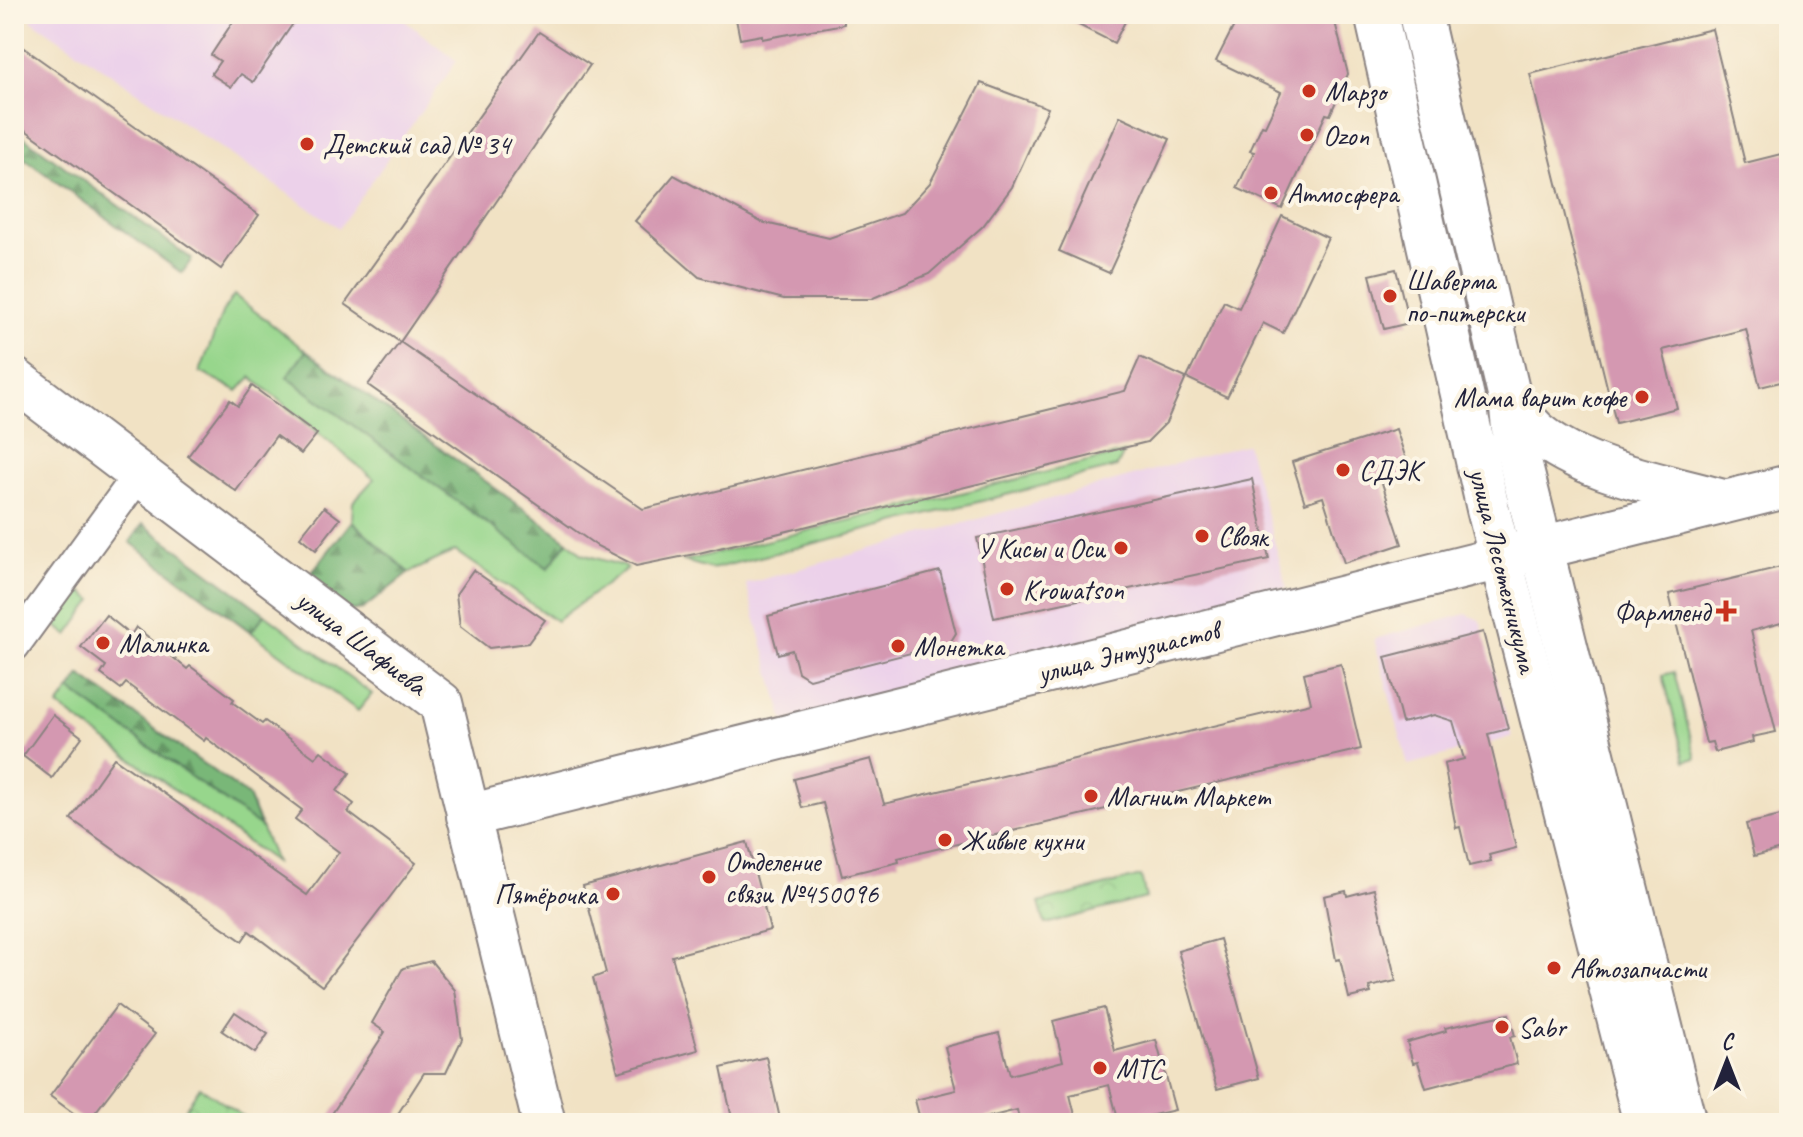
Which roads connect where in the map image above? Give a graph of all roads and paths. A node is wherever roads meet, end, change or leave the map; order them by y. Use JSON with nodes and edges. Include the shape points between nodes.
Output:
{"nodes":[{"id":1,"x":1376,"y":14,"type":"edge"},
{"id":2,"x":1420,"y":14,"type":"edge"},
{"id":3,"x":14,"y":379,"type":"edge"},
{"id":4,"x":1510,"y":399,"type":"junction"},
{"id":5,"x":140,"y":473,"type":"junction"},
{"id":6,"x":1789,"y":486,"type":"edge"},
{"id":7,"x":1724,"y":502,"type":"junction"},
{"id":8,"x":1541,"y":548,"type":"junction"},
{"id":9,"x":1501,"y":558,"type":"junction"},
{"id":10,"x":14,"y":646,"type":"edge"},
{"id":11,"x":468,"y":816,"type":"junction"},
{"id":12,"x":544,"y":1123,"type":"edge"},
{"id":13,"x":1645,"y":1123,"type":"edge"},
{"id":14,"x":1685,"y":1123,"type":"edge"}],
"edges":[{"from":1,"to":9,"type":"main road","name":"улица Лесотехникума"},
{"from":2,"to":4,"type":"main road","name":"улица Лесотехникума"},
{"from":3,"to":5,"type":"main road","name":"улица Шафиева"},
{"from":4,"to":7,"type":"main road","via":[[1536,432],[1571,454]]},
{"from":4,"to":8,"type":"main road","name":"улица Лесотехникума","via":[[1514,438]]},
{"from":5,"to":10,"type":"street"},
{"from":5,"to":11,"type":"main road","name":"улица Шафиева","via":[[441,703]]},
{"from":6,"to":7,"type":"main road","name":"улица Энтузиастов"},
{"from":7,"to":8,"type":"main road","name":"улица Энтузиастов"},
{"from":8,"to":9,"type":"main road","name":"улица Энтузиастов"},
{"from":8,"to":14,"type":"main road","name":"улица Лесотехникума"},
{"from":9,"to":11,"type":"main road","name":"улица Энтузиастов"},
{"from":9,"to":13,"type":"main road","name":"улица Лесотехникума"},
{"from":11,"to":12,"type":"main road","name":"улица Шафиева"}]}
